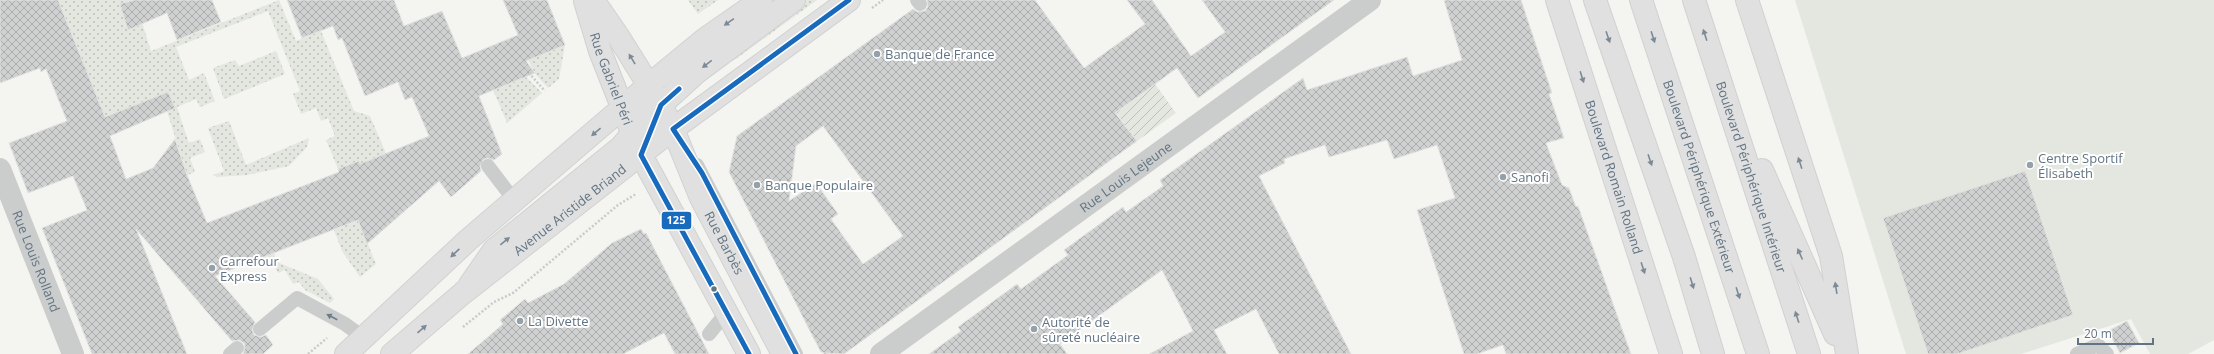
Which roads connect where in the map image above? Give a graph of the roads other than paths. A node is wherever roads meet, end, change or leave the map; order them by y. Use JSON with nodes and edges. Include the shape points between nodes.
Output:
{"nodes":[{"id":1,"x":585,"y":0,"type":"edge"},
{"id":2,"x":593,"y":0,"type":"edge"},
{"id":3,"x":761,"y":0,"type":"edge"},
{"id":4,"x":794,"y":0,"type":"edge"},
{"id":5,"x":849,"y":0,"type":"edge"},
{"id":6,"x":1370,"y":0,"type":"edge"},
{"id":7,"x":1557,"y":0,"type":"edge"},
{"id":8,"x":1595,"y":0,"type":"edge"},
{"id":9,"x":1641,"y":0,"type":"edge"},
{"id":10,"x":1694,"y":0,"type":"edge"},
{"id":11,"x":1747,"y":0,"type":"edge"},
{"id":12,"x":1717,"y":70,"type":"junction"},
{"id":13,"x":648,"y":85,"type":"junction"},
{"id":14,"x":661,"y":105,"type":"junction"},
{"id":15,"x":623,"y":109,"type":"junction"},
{"id":16,"x":673,"y":128,"type":"junction"},
{"id":17,"x":632,"y":134,"type":"junction"},
{"id":18,"x":641,"y":155,"type":"junction"},
{"id":19,"x":488,"y":166,"type":"dead end"},
{"id":20,"x":0,"y":169,"type":"edge"},
{"id":21,"x":514,"y":200,"type":"junction"},
{"id":22,"x":463,"y":293,"type":"junction"},
{"id":23,"x":726,"y":312,"type":"junction"},
{"id":24,"x":260,"y":329,"type":"dead end"},
{"id":25,"x":708,"y":334,"type":"dead end"},
{"id":26,"x":364,"y":338,"type":"junction"},
{"id":27,"x":73,"y":354,"type":"edge"},
{"id":28,"x":346,"y":354,"type":"edge"},
{"id":29,"x":392,"y":354,"type":"edge"},
{"id":30,"x":749,"y":354,"type":"edge"},
{"id":31,"x":783,"y":354,"type":"edge"},
{"id":32,"x":796,"y":354,"type":"edge"},
{"id":33,"x":881,"y":354,"type":"edge"},
{"id":34,"x":1671,"y":354,"type":"edge"},
{"id":35,"x":1713,"y":354,"type":"edge"},
{"id":36,"x":1758,"y":354,"type":"edge"},
{"id":37,"x":1809,"y":354,"type":"edge"},
{"id":38,"x":1845,"y":354,"type":"edge"},
{"id":39,"x":2077,"y":354,"type":"edge"},
{"id":40,"x":2107,"y":354,"type":"edge"}],
"edges":[{"from":1,"to":15,"type":"main road","name":"Rue Gabriel Péri","via":[[600,51]]},
{"from":13,"to":2,"type":"main road","name":"Rue Gabriel Péri","one_way":true},
{"from":3,"to":13,"type":"main road","one_way":true,"via":[[705,39]]},
{"from":4,"to":14,"type":"main road","one_way":true,"via":[[697,72]]},
{"from":5,"to":16,"type":"main road","name":"Avenue Aristide Briand"},
{"from":6,"to":33,"type":"street","name":"Rue Louis Lejeune"},
{"from":7,"to":34,"type":"main road","name":"Boulevard Romain Rolland","one_way":true},
{"from":8,"to":35,"type":"main road","one_way":true,"via":[[1684,257]]},
{"from":9,"to":36,"type":"main road","name":"Boulevard Périphérique Extérieur","one_way":true},
{"from":12,"to":10,"type":"main road","name":"Boulevard Périphérique Intérieur","one_way":true},
{"from":38,"to":11,"type":"main road","one_way":true,"via":[[1831,256]]},
{"from":37,"to":12,"type":"main road","name":"Boulevard Périphérique Intérieur","one_way":true},
{"from":38,"to":12,"type":"main road","one_way":true},
{"from":13,"to":14,"type":"main road","name":"Rue Gabriel Péri"},
{"from":13,"to":15,"type":"main road"},
{"from":13,"to":17,"type":"main road"},
{"from":14,"to":16,"type":"main road","name":"Rue Gabriel Péri"},
{"from":14,"to":18,"type":"main road"},
{"from":15,"to":17,"type":"main road","name":"Rue Gabriel Péri"},
{"from":15,"to":21,"type":"main road","one_way":true},
{"from":16,"to":18,"type":"main road","name":"Avenue Aristide Briand"},
{"from":16,"to":31,"type":"main road","name":"Rue Barbès","via":[[701,198]]},
{"from":16,"to":32,"type":"lane","via":[[702,173]]},
{"from":17,"to":18,"type":"main road","name":"Rue Gabriel Péri"},
{"from":22,"to":17,"type":"main road","one_way":true,"via":[[494,250],[621,147]]},
{"from":18,"to":22,"type":"main road","name":"Avenue Aristide Briand"},
{"from":18,"to":23,"type":"main road"},
{"from":19,"to":21,"type":"lane"},
{"from":20,"to":27,"type":"street","name":"Rue Louis Rolland"},
{"from":21,"to":26,"type":"main road","one_way":true},
{"from":29,"to":22,"type":"main road","name":"Avenue Aristide Briand","one_way":true},
{"from":23,"to":25,"type":"lane"},
{"from":23,"to":30,"type":"main road"},
{"from":26,"to":24,"type":"lane","one_way":true,"via":[[297,298]]},
{"from":26,"to":28,"type":"main road"},
{"from":39,"to":40,"type":"lane","via":[[2098,345]]}]}
